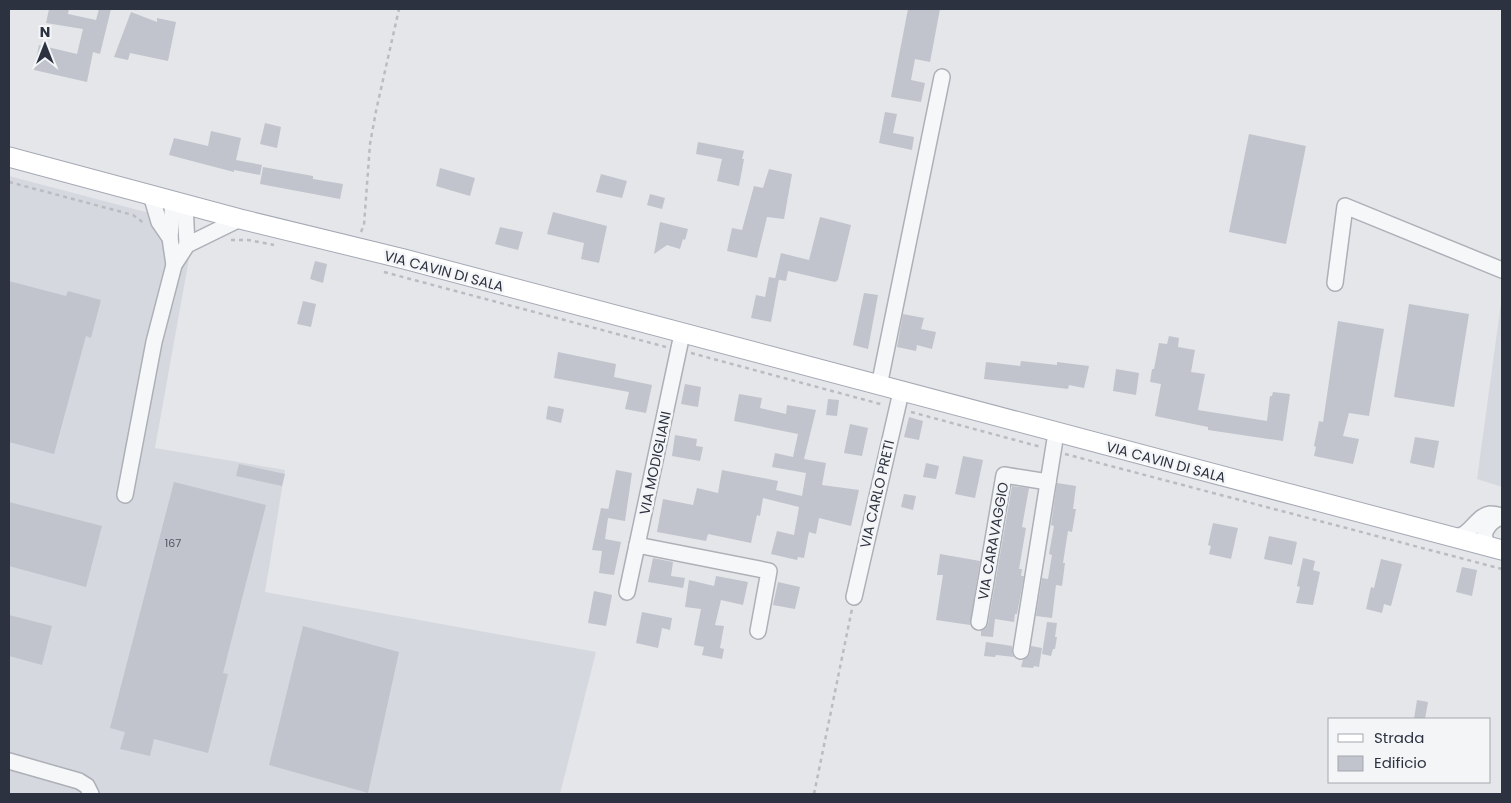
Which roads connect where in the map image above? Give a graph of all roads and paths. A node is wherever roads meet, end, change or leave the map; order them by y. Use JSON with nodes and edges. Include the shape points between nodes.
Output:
{"nodes":[{"id":1,"x":399,"y":9,"type":"edge"},
{"id":2,"x":942,"y":77,"type":"dead end"},
{"id":3,"x":9,"y":157,"type":"edge"},
{"id":4,"x":9,"y":182,"type":"edge"},
{"id":5,"x":151,"y":195,"type":"junction"},
{"id":6,"x":179,"y":203,"type":"junction"},
{"id":7,"x":240,"y":219,"type":"junction"},
{"id":8,"x":159,"y":222,"type":"junction"},
{"id":9,"x":170,"y":238,"type":"junction"},
{"id":10,"x":230,"y":240,"type":"dead end"},
{"id":11,"x":187,"y":245,"type":"junction"},
{"id":12,"x":280,"y":247,"type":"dead end"},
{"id":13,"x":356,"y":248,"type":"junction"},
{"id":14,"x":174,"y":265,"type":"junction"},
{"id":15,"x":1502,"y":270,"type":"edge"},
{"id":16,"x":382,"y":271,"type":"dead end"},
{"id":17,"x":1335,"y":283,"type":"dead end"},
{"id":18,"x":681,"y":342,"type":"junction"},
{"id":19,"x":879,"y":386,"type":"junction"},
{"id":20,"x":898,"y":400,"type":"junction"},
{"id":21,"x":1055,"y":442,"type":"junction"},
{"id":22,"x":1048,"y":482,"type":"junction"},
{"id":23,"x":125,"y":495,"type":"dead end"},
{"id":24,"x":1502,"y":516,"type":"edge"},
{"id":25,"x":1452,"y":537,"type":"junction"},
{"id":26,"x":637,"y":545,"type":"junction"},
{"id":27,"x":1497,"y":549,"type":"edge"},
{"id":28,"x":1502,"y":569,"type":"edge"},
{"id":29,"x":627,"y":592,"type":"dead end"},
{"id":30,"x":854,"y":597,"type":"joint"},
{"id":31,"x":979,"y":622,"type":"dead end"},
{"id":32,"x":758,"y":631,"type":"dead end"},
{"id":33,"x":1021,"y":651,"type":"dead end"},
{"id":34,"x":9,"y":761,"type":"edge"},
{"id":35,"x":91,"y":794,"type":"edge"},
{"id":36,"x":814,"y":794,"type":"edge"}],
"edges":[{"from":1,"to":13,"type":"path","via":[[370,144],[364,225]]},
{"from":2,"to":19,"type":"street"},
{"from":3,"to":5,"type":"main road","name":"VIA CAVIN DI SALA"},
{"from":4,"to":8,"type":"path","via":[[133,215],[148,228]]},
{"from":5,"to":6,"type":"main road","name":"VIA CAVIN DI SALA"},
{"from":5,"to":8,"type":"street"},
{"from":6,"to":7,"type":"main road","name":"VIA CAVIN DI SALA"},
{"from":6,"to":9,"type":"street"},
{"from":6,"to":11,"type":"street"},
{"from":7,"to":11,"type":"street"},
{"from":7,"to":13,"type":"main road","name":"VIA CAVIN DI SALA"},
{"from":8,"to":9,"type":"street"},
{"from":9,"to":14,"type":"street"},
{"from":10,"to":12,"type":"path"},
{"from":11,"to":14,"type":"street"},
{"from":13,"to":18,"type":"main road","name":"VIA CAVIN DI SALA","via":[[414,262]]},
{"from":14,"to":23,"type":"street","via":[[154,342]]},
{"from":15,"to":17,"type":"street","via":[[1345,206]]},
{"from":16,"to":18,"type":"path"},
{"from":18,"to":19,"type":"main road","name":"VIA CAVIN DI SALA"},
{"from":18,"to":20,"type":"path"},
{"from":18,"to":26,"type":"street","name":"VIA MODIGLIANI"},
{"from":19,"to":20,"type":"main road","name":"VIA CAVIN DI SALA"},
{"from":20,"to":21,"type":"main road","name":"VIA CAVIN DI SALA"},
{"from":20,"to":21,"type":"path"},
{"from":20,"to":30,"type":"street","name":"VIA CARLO PRETI"},
{"from":21,"to":22,"type":"street"},
{"from":21,"to":25,"type":"main road","name":"VIA CAVIN DI SALA"},
{"from":21,"to":28,"type":"path"},
{"from":22,"to":31,"type":"street","name":"VIA CARAVAGGIO","via":[[1004,474]]},
{"from":22,"to":33,"type":"street"},
{"from":24,"to":25,"type":"street","name":"VIA CAVIN DI SALA","via":[[1488,514],[1465,534]]},
{"from":24,"to":27,"type":"street","name":"VIA CAVIN DI SALA","via":[[1486,528],[1485,539]]},
{"from":25,"to":27,"type":"main road","name":"VIA CAVIN DI SALA"},
{"from":26,"to":29,"type":"street","name":"VIA MODIGLIANI"},
{"from":26,"to":32,"type":"street","via":[[769,571]]},
{"from":30,"to":36,"type":"path"},
{"from":34,"to":35,"type":"street","via":[[79,781]]}]}
